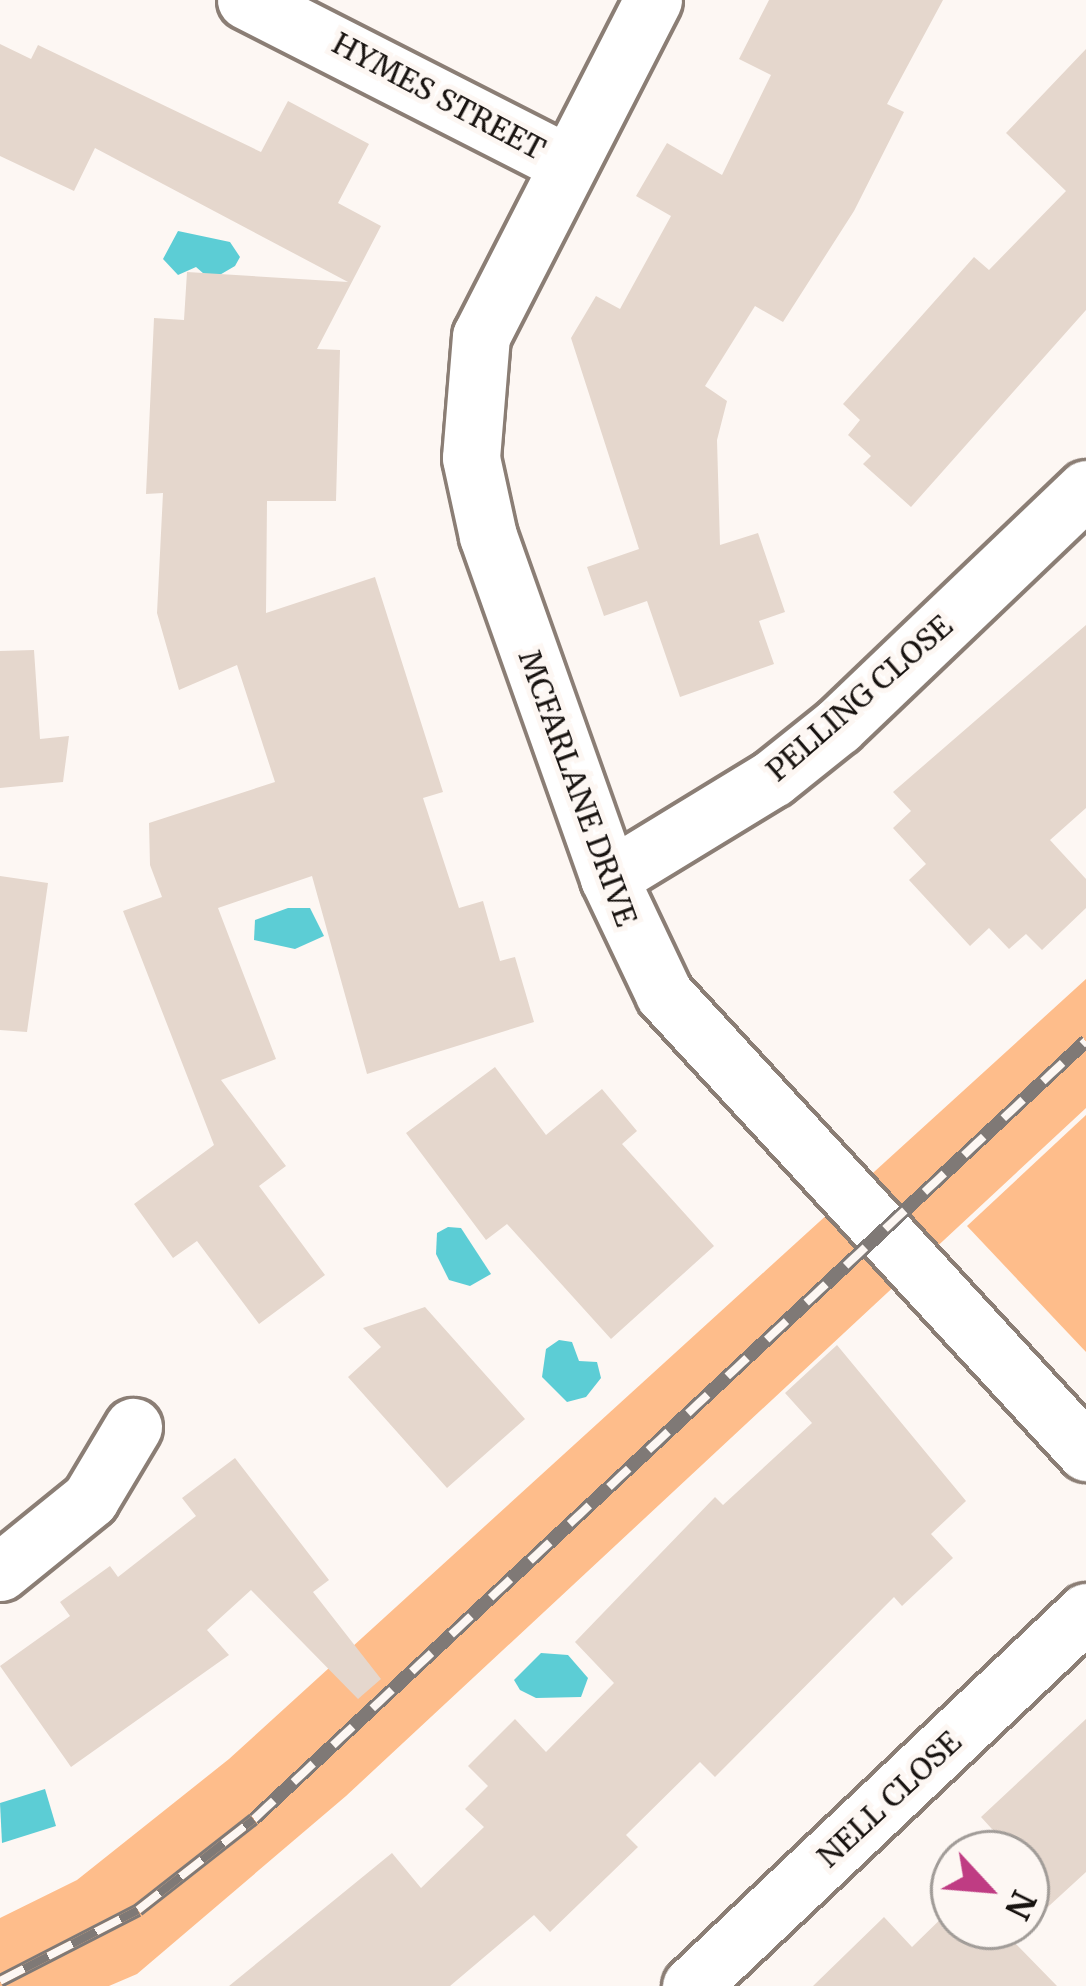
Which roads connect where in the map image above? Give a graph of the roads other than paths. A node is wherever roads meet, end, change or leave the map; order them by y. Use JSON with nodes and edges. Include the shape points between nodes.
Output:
{"nodes":[{"id":1,"x":246,"y":0,"type":"edge"},
{"id":2,"x":653,"y":0,"type":"edge"},
{"id":3,"x":566,"y":163,"type":"junction"},
{"id":4,"x":1086,"y":489,"type":"edge"},
{"id":5,"x":609,"y":878,"type":"junction"},
{"id":6,"x":133,"y":1427,"type":"dead end"},
{"id":7,"x":1086,"y":1453,"type":"edge"},
{"id":8,"x":0,"y":1572,"type":"edge"},
{"id":9,"x":1086,"y":1612,"type":"edge"},
{"id":10,"x":691,"y":1986,"type":"edge"}],
"edges":[{"from":1,"to":3,"type":"street","name":"HYMES STREET"},
{"from":2,"to":3,"type":"street","name":"MCFARLANE DRIVE"},
{"from":3,"to":5,"type":"street","name":"MCFARLANE DRIVE","via":[[481,336],[471,458],[488,536]]},
{"from":4,"to":5,"type":"street","name":"PELLING CLOSE","via":[[822,739]]},
{"from":5,"to":7,"type":"street","name":"MCFARLANE DRIVE","via":[[664,994]]},
{"from":6,"to":8,"type":"street","via":[[90,1499]]},
{"from":9,"to":10,"type":"street","name":"NELL CLOSE"}]}
